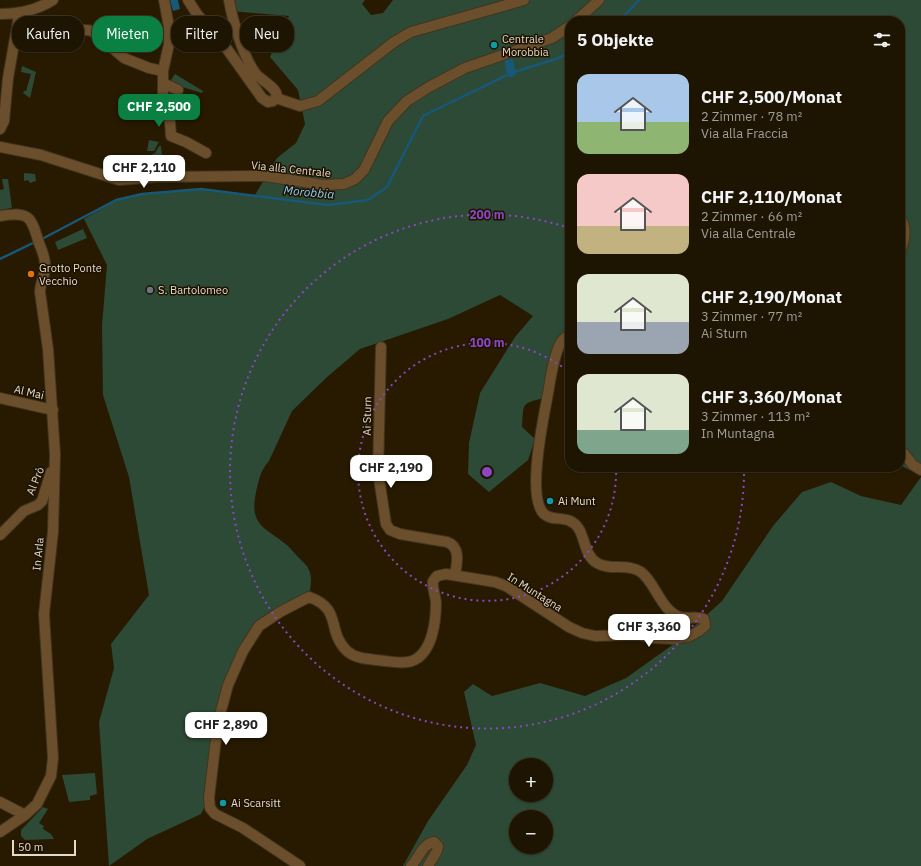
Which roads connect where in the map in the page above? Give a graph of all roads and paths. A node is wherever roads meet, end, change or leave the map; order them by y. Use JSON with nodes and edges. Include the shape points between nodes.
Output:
{"nodes":[{"id":1,"x":164,"y":0,"type":"edge"},
{"id":2,"x":188,"y":0,"type":"edge"},
{"id":3,"x":229,"y":0,"type":"edge"},
{"id":4,"x":524,"y":0,"type":"edge"},
{"id":5,"x":599,"y":0,"type":"edge"},
{"id":6,"x":49,"y":1,"type":"edge"},
{"id":7,"x":18,"y":13,"type":"junction"},
{"id":8,"x":0,"y":14,"type":"edge"},
{"id":9,"x":581,"y":16,"type":"edge"},
{"id":10,"x":565,"y":29,"type":"edge"},
{"id":11,"x":163,"y":71,"type":"junction"},
{"id":12,"x":163,"y":83,"type":"junction"},
{"id":13,"x":178,"y":90,"type":"dead end"},
{"id":14,"x":275,"y":99,"type":"junction"},
{"id":15,"x":0,"y":129,"type":"edge"},
{"id":16,"x":0,"y":147,"type":"edge"},
{"id":17,"x":206,"y":153,"type":"dead end"},
{"id":18,"x":0,"y":216,"type":"edge"},
{"id":19,"x":565,"y":338,"type":"edge"},
{"id":20,"x":381,"y":346,"type":"dead end"},
{"id":21,"x":0,"y":398,"type":"edge"},
{"id":22,"x":53,"y":410,"type":"junction"},
{"id":23,"x":905,"y":455,"type":"edge"},
{"id":24,"x":55,"y":465,"type":"junction"},
{"id":25,"x":921,"y":470,"type":"edge"},
{"id":26,"x":0,"y":535,"type":"edge"},
{"id":27,"x":455,"y":575,"type":"junction"},
{"id":28,"x":0,"y":802,"type":"edge"},
{"id":29,"x":25,"y":815,"type":"junction"},
{"id":30,"x":0,"y":832,"type":"edge"},
{"id":31,"x":300,"y":866,"type":"edge"},
{"id":32,"x":411,"y":866,"type":"edge"},
{"id":33,"x":428,"y":866,"type":"edge"}],
"edges":[{"from":1,"to":11,"type":"street","via":[[169,44]]},
{"from":2,"to":14,"type":"street","via":[[196,14],[222,42],[262,98],[268,102]]},
{"from":3,"to":14,"type":"street","via":[[248,60],[256,75],[276,92]]},
{"from":4,"to":14,"type":"street","via":[[411,32],[318,100],[300,106]]},
{"from":5,"to":9,"type":"street"},
{"from":6,"to":7,"type":"street"},
{"from":7,"to":8,"type":"street"},
{"from":7,"to":11,"type":"street","via":[[28,22],[52,28],[92,31],[124,58]]},
{"from":7,"to":15,"type":"street","via":[[4,121]]},
{"from":10,"to":16,"type":"street","name":"Via alla Centrale","via":[[552,38],[465,68],[407,101],[388,121],[364,170],[355,179],[344,184],[324,185],[264,176],[119,180],[41,155]]},
{"from":11,"to":12,"type":"street"},
{"from":12,"to":13,"type":"street"},
{"from":12,"to":17,"type":"street","via":[[163,106],[170,122],[171,136]]},
{"from":18,"to":22,"type":"street","name":"In Arla","via":[[20,215],[28,218],[34,225],[44,258],[45,268],[40,292]]},
{"from":19,"to":27,"type":"street","name":"In Muntagna","via":[[555,360],[539,442],[537,499],[540,508],[545,515],[566,518],[574,523],[590,557],[596,563],[632,568],[641,572],[669,610],[680,617],[698,617],[704,620],[705,626],[690,636],[675,639],[638,635],[595,636],[569,627],[506,586]]},
{"from":20,"to":27,"type":"street","name":"Ai Sturn","via":[[378,472],[386,524],[390,530],[400,534],[452,544],[458,557]]},
{"from":21,"to":22,"type":"street","name":"Al Mai"},
{"from":22,"to":24,"type":"street","name":"In Arla"},
{"from":23,"to":25,"type":"street"},
{"from":24,"to":26,"type":"street","name":"Al Prò","via":[[42,501],[24,511]]},
{"from":24,"to":29,"type":"street","name":"In Arla","via":[[53,532],[44,614],[53,764],[51,776],[40,799]]},
{"from":27,"to":31,"type":"street","name":"In Muntagna","via":[[437,576],[433,581],[436,614],[431,638],[421,655],[412,661],[391,662],[352,655],[338,639],[330,610],[318,600],[309,597],[259,626],[244,651],[228,685],[218,722],[210,808],[215,814],[243,828]]},
{"from":28,"to":29,"type":"street"},
{"from":29,"to":30,"type":"street","name":"In Arla"},
{"from":32,"to":33,"type":"street","via":[[423,848],[434,842],[438,846],[437,851]]}]}
